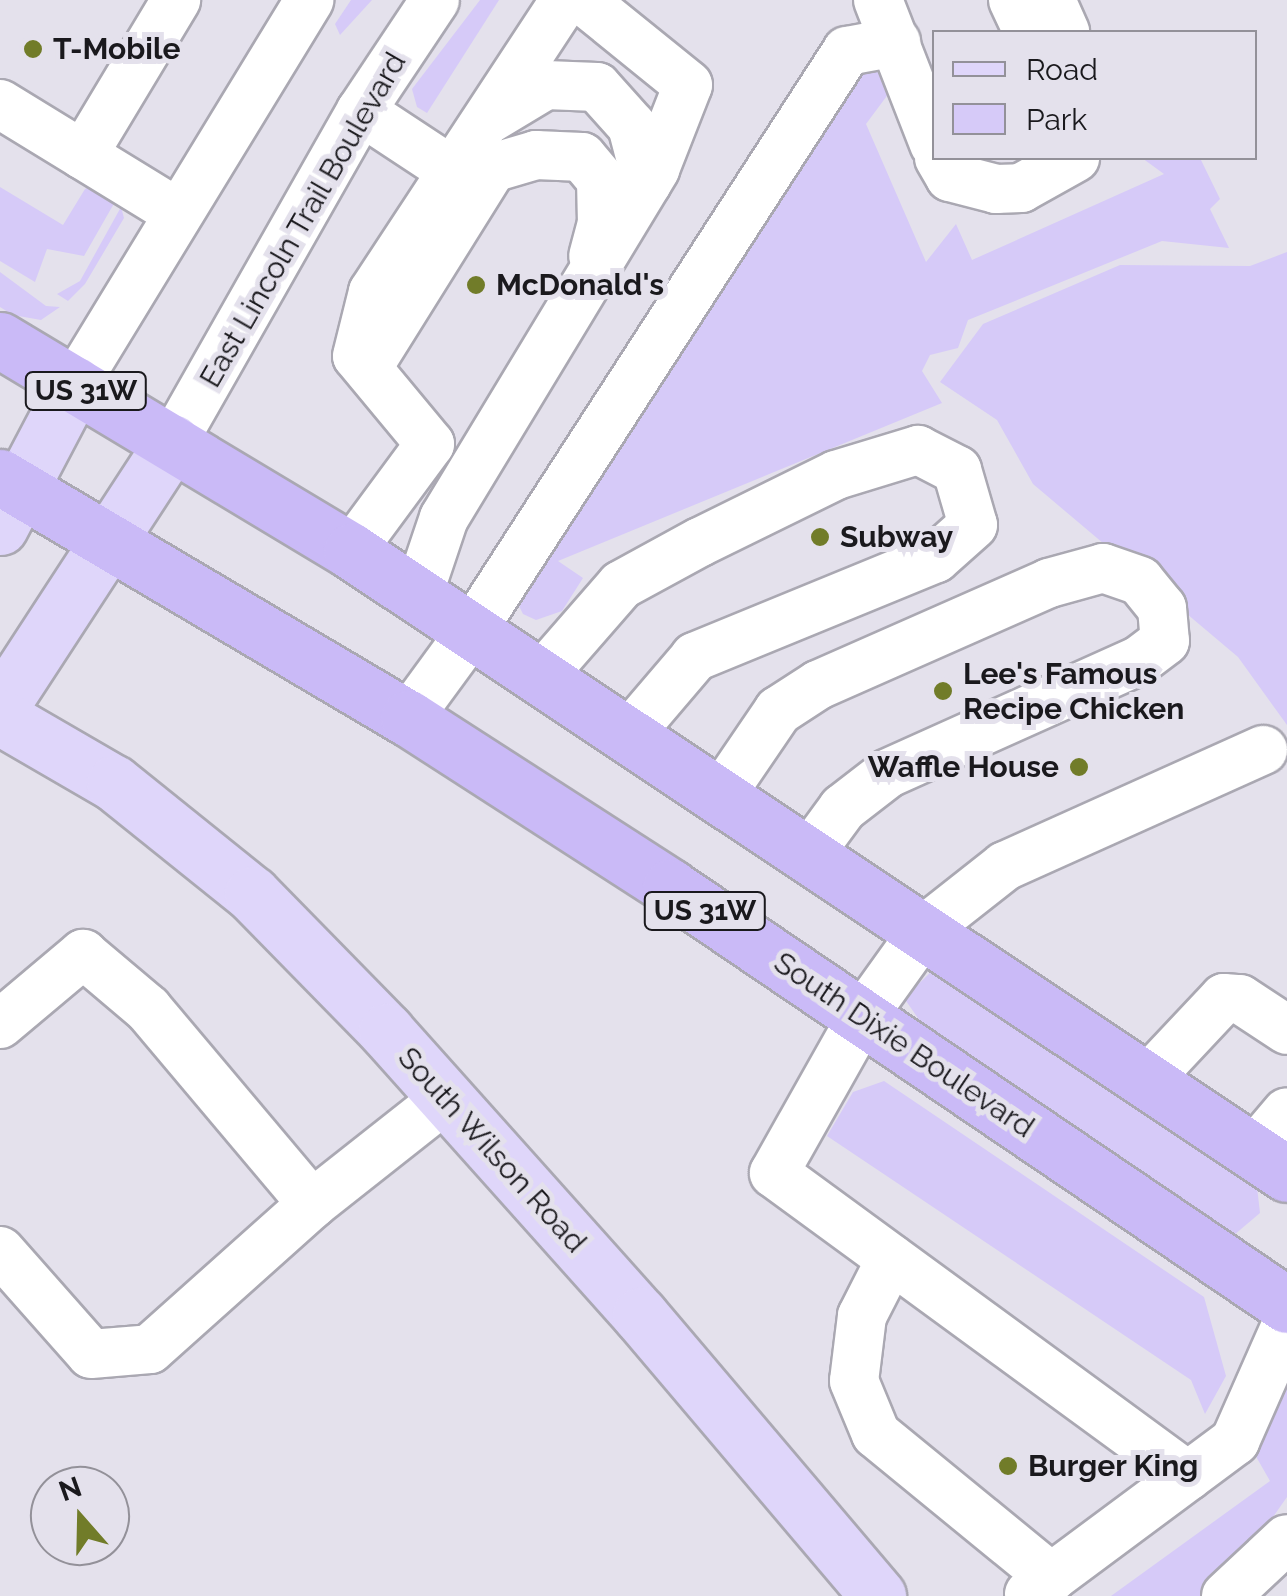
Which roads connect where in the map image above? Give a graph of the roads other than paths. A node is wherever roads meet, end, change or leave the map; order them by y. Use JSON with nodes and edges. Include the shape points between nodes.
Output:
{"nodes":[{"id":1,"x":176,"y":0,"type":"edge"},
{"id":2,"x":308,"y":0,"type":"edge"},
{"id":3,"x":435,"y":0,"type":"edge"},
{"id":4,"x":565,"y":0,"type":"edge"},
{"id":5,"x":583,"y":0,"type":"edge"},
{"id":6,"x":1013,"y":0,"type":"edge"},
{"id":7,"x":1051,"y":0,"type":"edge"},
{"id":8,"x":887,"y":21,"type":"edge"},
{"id":9,"x":1027,"y":30,"type":"edge"},
{"id":10,"x":1064,"y":30,"type":"edge"},
{"id":11,"x":368,"y":101,"type":"junction"},
{"id":12,"x":0,"y":104,"type":"edge"},
{"id":13,"x":932,"y":133,"type":"edge"},
{"id":14,"x":470,"y":153,"type":"junction"},
{"id":15,"x":83,"y":155,"type":"junction"},
{"id":16,"x":943,"y":160,"type":"edge"},
{"id":17,"x":1071,"y":160,"type":"edge"},
{"id":18,"x":647,"y":183,"type":"junction"},
{"id":19,"x":176,"y":212,"type":"junction"},
{"id":20,"x":585,"y":284,"type":"junction"},
{"id":21,"x":0,"y":340,"type":"edge"},
{"id":22,"x":74,"y":384,"type":"junction"},
{"id":23,"x":174,"y":442,"type":"junction"},
{"id":24,"x":430,"y":444,"type":"junction"},
{"id":25,"x":470,"y":472,"type":"junction"},
{"id":26,"x":7,"y":498,"type":"edge"},
{"id":27,"x":107,"y":540,"type":"junction"},
{"id":28,"x":351,"y":552,"type":"junction"},
{"id":29,"x":417,"y":598,"type":"junction"},
{"id":30,"x":471,"y":632,"type":"junction"},
{"id":31,"x":540,"y":678,"type":"junction"},
{"id":32,"x":0,"y":707,"type":"edge"},
{"id":33,"x":0,"y":718,"type":"edge"},
{"id":34,"x":408,"y":718,"type":"junction"},
{"id":35,"x":630,"y":733,"type":"junction"},
{"id":36,"x":1263,"y":750,"type":"dead end"},
{"id":37,"x":721,"y":795,"type":"junction"},
{"id":38,"x":810,"y":853,"type":"junction"},
{"id":39,"x":925,"y":929,"type":"junction"},
{"id":40,"x":862,"y":1018,"type":"junction"},
{"id":41,"x":0,"y":1024,"type":"edge"},
{"id":42,"x":1287,"y":1030,"type":"edge"},
{"id":43,"x":1148,"y":1079,"type":"junction"},
{"id":44,"x":444,"y":1099,"type":"junction"},
{"id":45,"x":1276,"y":1146,"type":"edge"},
{"id":46,"x":312,"y":1204,"type":"junction"},
{"id":47,"x":0,"y":1251,"type":"edge"},
{"id":48,"x":891,"y":1259,"type":"junction"},
{"id":49,"x":1287,"y":1305,"type":"edge"},
{"id":50,"x":1287,"y":1324,"type":"edge"},
{"id":51,"x":1188,"y":1476,"type":"junction"},
{"id":52,"x":1287,"y":1539,"type":"edge"},
{"id":53,"x":1039,"y":1587,"type":"edge"},
{"id":54,"x":878,"y":1596,"type":"edge"},
{"id":55,"x":1226,"y":1596,"type":"edge"}],
"edges":[{"from":1,"to":15,"type":"street"},
{"from":2,"to":19,"type":"street"},
{"from":3,"to":11,"type":"street","name":"East Lincoln Trail Boulevard"},
{"from":4,"to":14,"type":"street"},
{"from":5,"to":18,"type":"street","via":[[688,85]]},
{"from":6,"to":9,"type":"street"},
{"from":7,"to":10,"type":"street"},
{"from":8,"to":13,"type":"street"},
{"from":8,"to":30,"type":"street","via":[[847,51]]},
{"from":11,"to":14,"type":"street"},
{"from":11,"to":23,"type":"street","name":"East Lincoln Trail Boulevard"},
{"from":12,"to":15,"type":"street"},
{"from":14,"to":18,"type":"street","via":[[546,86],[597,87],[632,126]]},
{"from":14,"to":20,"type":"street","via":[[582,158],[602,180]]},
{"from":14,"to":24,"type":"street","via":[[372,292],[357,356]]},
{"from":15,"to":19,"type":"street"},
{"from":16,"to":17,"type":"street","via":[[950,177],[996,190],[1022,188]]},
{"from":18,"to":20,"type":"street"},
{"from":19,"to":22,"type":"street"},
{"from":20,"to":25,"type":"street"},
{"from":21,"to":22,"type":"highway","number":"US 31W"},
{"from":22,"to":23,"type":"highway","number":"US 31W"},
{"from":22,"to":26,"type":"main road"},
{"from":23,"to":27,"type":"main road"},
{"from":23,"to":28,"type":"highway","number":"US 31W"},
{"from":24,"to":25,"type":"street"},
{"from":24,"to":28,"type":"street"},
{"from":25,"to":29,"type":"street","via":[[444,518]]},
{"from":26,"to":27,"type":"highway","number":"US 31W"},
{"from":27,"to":32,"type":"main road"},
{"from":27,"to":34,"type":"highway","name":"South Dixie Boulevard","number":"US 31W"},
{"from":28,"to":29,"type":"highway","number":"US 31W"},
{"from":29,"to":30,"type":"highway","number":"US 31W"},
{"from":30,"to":31,"type":"highway","number":"US 31W"},
{"from":30,"to":34,"type":"street"},
{"from":31,"to":35,"type":"highway","number":"US 31W"},
{"from":31,"to":35,"type":"street","via":[[621,585],[700,542],[836,475],[918,450],[957,470],[973,525],[936,558],[696,657]]},
{"from":33,"to":44,"type":"main road","name":"South Wilson Road","via":[[62,750],[175,827],[252,894]]},
{"from":34,"to":40,"type":"highway","name":"South Dixie Boulevard","number":"US 31W"},
{"from":35,"to":37,"type":"highway","number":"US 31W"},
{"from":36,"to":39,"type":"street","via":[[1005,866]]},
{"from":37,"to":38,"type":"highway","number":"US 31W"},
{"from":37,"to":38,"type":"street","via":[[778,711],[818,684],[1049,583],[1104,568],[1140,581],[1162,608],[1165,642],[1138,661],[887,774],[843,808]]},
{"from":38,"to":39,"type":"highway","number":"US 31W"},
{"from":39,"to":40,"type":"street"},
{"from":39,"to":43,"type":"highway","number":"US 31W"},
{"from":40,"to":48,"type":"street","via":[[774,1173]]},
{"from":40,"to":49,"type":"highway","name":"South Dixie Boulevard","number":"US 31W"},
{"from":41,"to":46,"type":"street","via":[[83,954],[148,1009]]},
{"from":42,"to":43,"type":"street","via":[[1240,999],[1224,998]]},
{"from":43,"to":45,"type":"highway","number":"US 31W"},
{"from":44,"to":46,"type":"street"},
{"from":44,"to":54,"type":"main road","name":"South Wilson Road","via":[[640,1315]]},
{"from":46,"to":47,"type":"street","via":[[150,1350],[91,1354]]},
{"from":48,"to":51,"type":"street"},
{"from":48,"to":53,"type":"street","via":[[862,1316],[854,1381],[876,1434]]},
{"from":50,"to":51,"type":"street","via":[[1236,1441]]},
{"from":51,"to":53,"type":"street"},
{"from":52,"to":55,"type":"street"}]}
